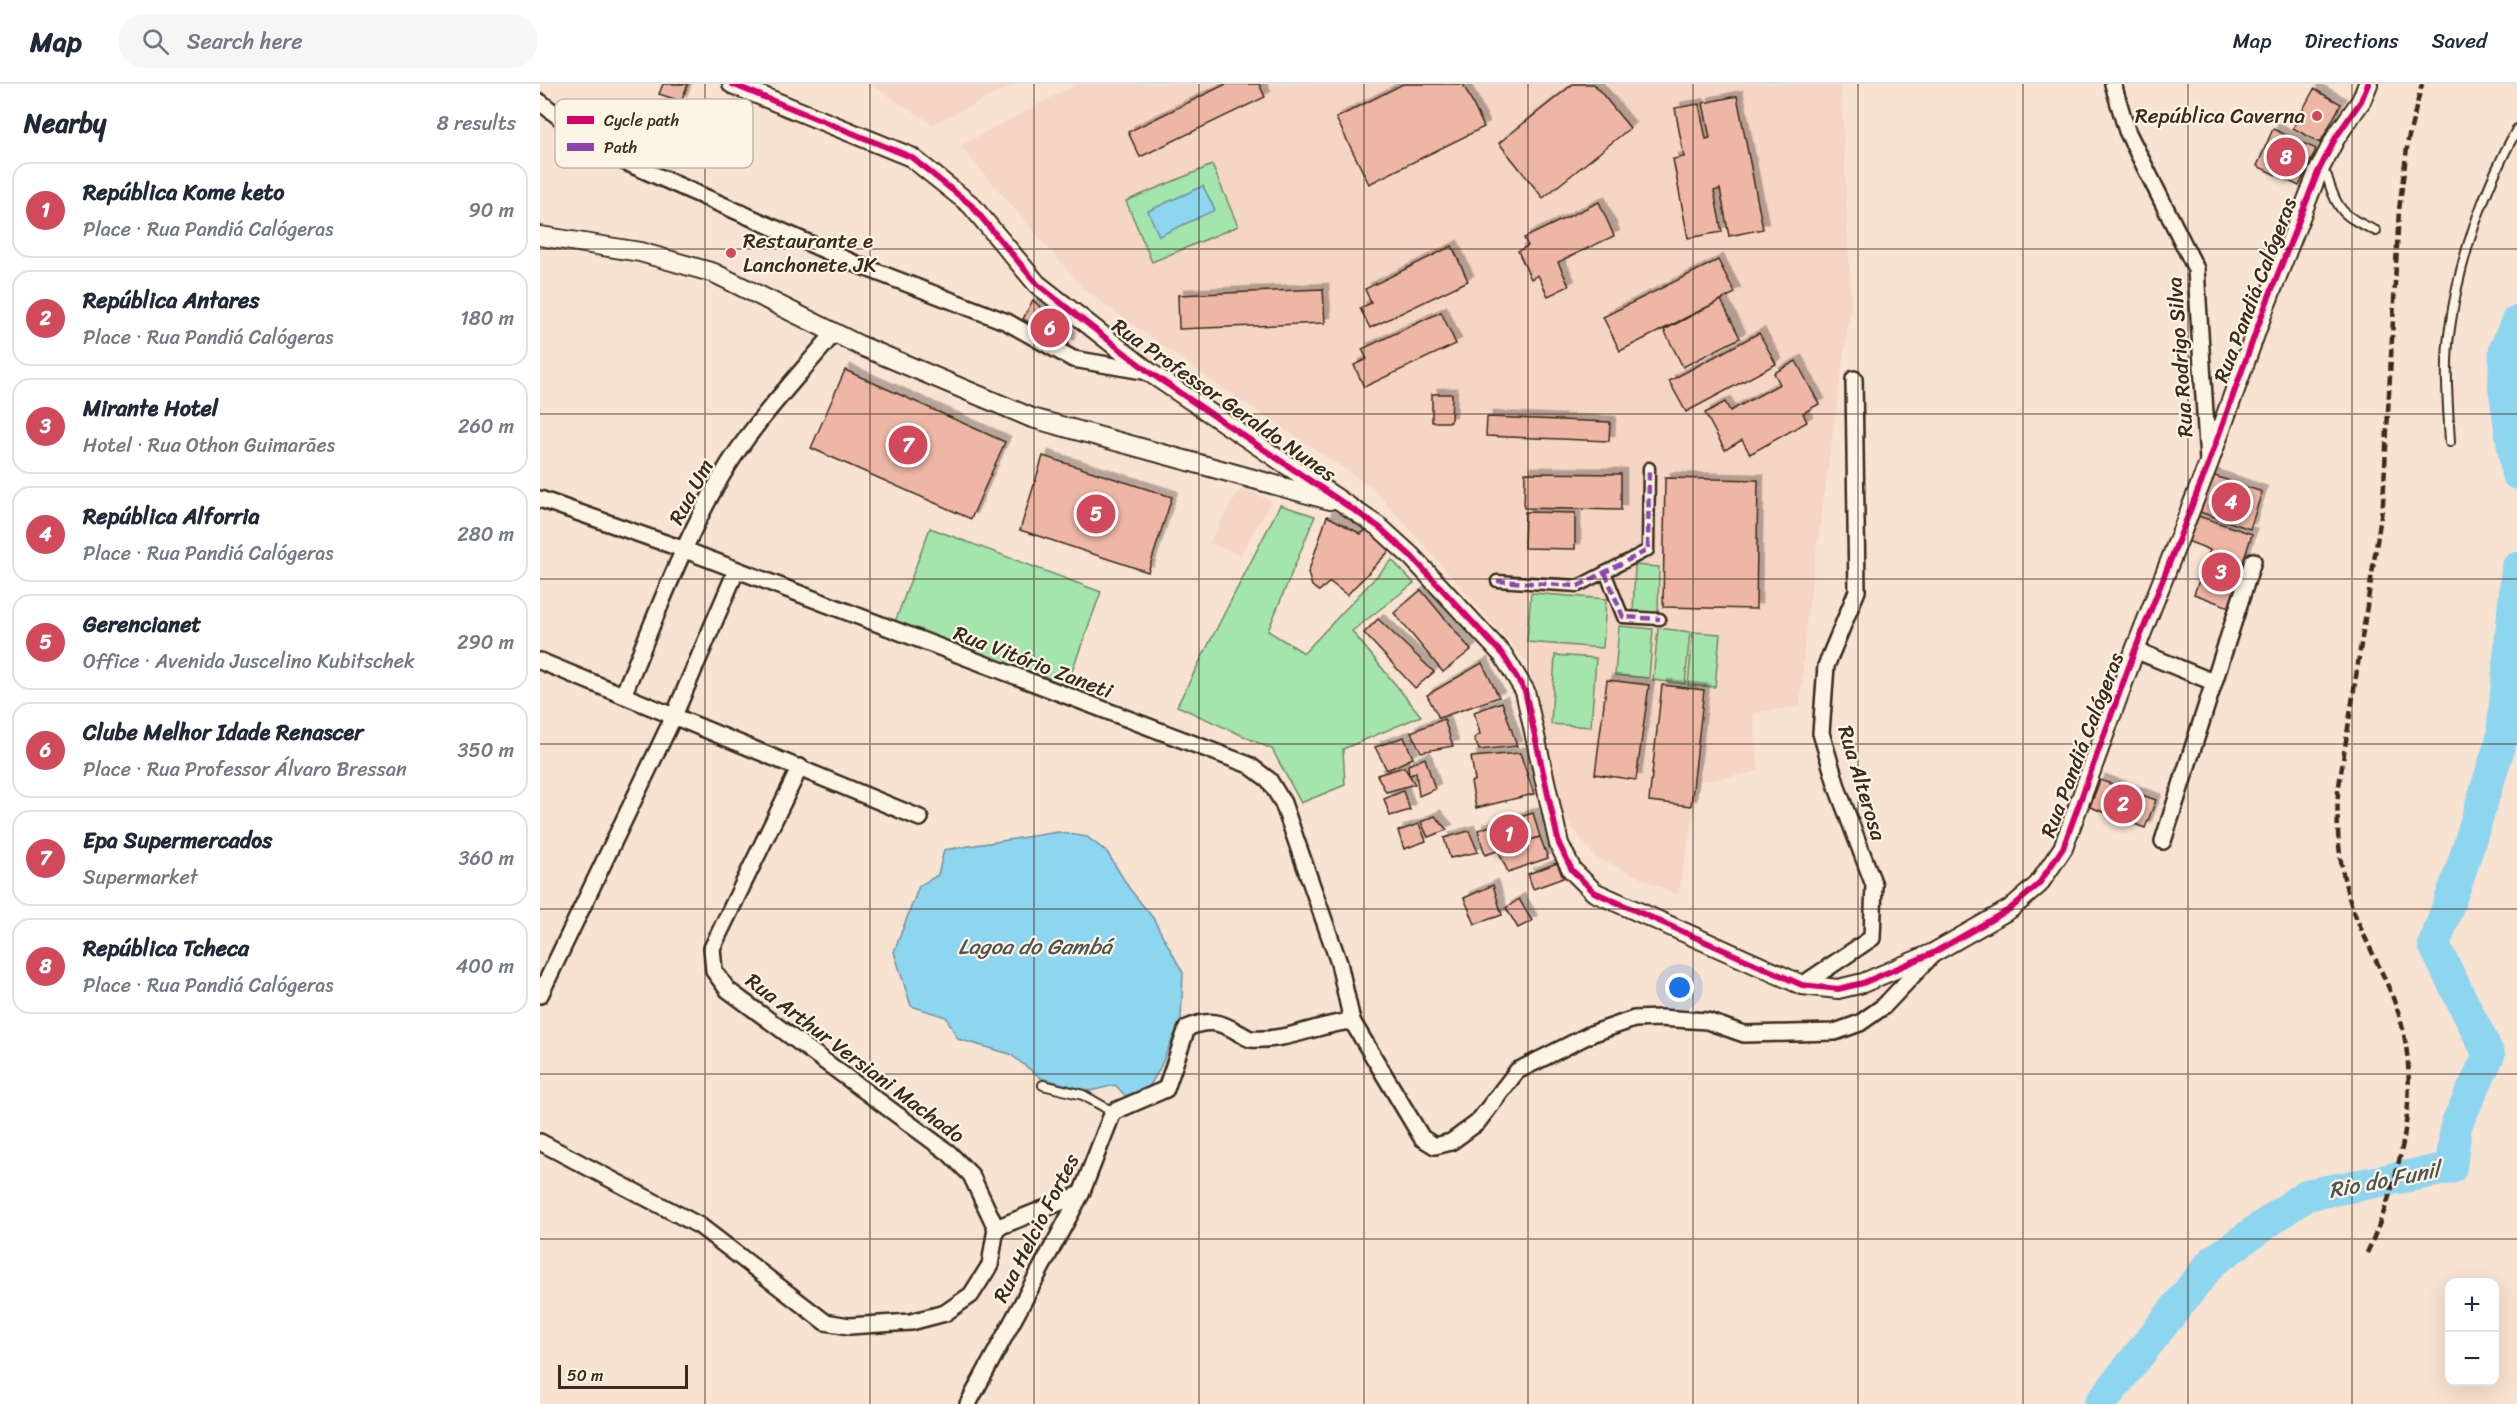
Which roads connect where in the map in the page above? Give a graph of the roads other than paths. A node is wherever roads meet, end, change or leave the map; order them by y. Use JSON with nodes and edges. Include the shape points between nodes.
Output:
{"nodes":[{"id":1,"x":732,"y":84,"type":"edge"},
{"id":2,"x":2113,"y":84,"type":"edge"},
{"id":3,"x":2368,"y":84,"type":"edge"},
{"id":4,"x":540,"y":102,"type":"edge"},
{"id":5,"x":555,"y":114,"type":"edge"},
{"id":6,"x":2517,"y":129,"type":"edge"},
{"id":7,"x":639,"y":168,"type":"edge"},
{"id":8,"x":2318,"y":172,"type":"junction"},
{"id":9,"x":2376,"y":231,"type":"dead end"},
{"id":10,"x":540,"y":236,"type":"edge"},
{"id":11,"x":834,"y":333,"type":"junction"},
{"id":12,"x":1149,"y":372,"type":"junction"},
{"id":13,"x":1854,"y":379,"type":"dead end"},
{"id":14,"x":2450,"y":442,"type":"dead end"},
{"id":15,"x":2208,"y":465,"type":"junction"},
{"id":16,"x":1649,"y":468,"type":"dead end"},
{"id":17,"x":540,"y":499,"type":"edge"},
{"id":18,"x":1346,"y":505,"type":"junction"},
{"id":19,"x":685,"y":550,"type":"junction"},
{"id":20,"x":2253,"y":561,"type":"dead end"},
{"id":21,"x":736,"y":571,"type":"junction"},
{"id":22,"x":1605,"y":572,"type":"junction"},
{"id":23,"x":1497,"y":581,"type":"dead end"},
{"id":24,"x":1660,"y":619,"type":"dead end"},
{"id":25,"x":2136,"y":650,"type":"junction"},
{"id":26,"x":540,"y":661,"type":"edge"},
{"id":27,"x":2213,"y":682,"type":"junction"},
{"id":28,"x":623,"y":695,"type":"junction"},
{"id":29,"x":673,"y":718,"type":"junction"},
{"id":30,"x":800,"y":767,"type":"junction"},
{"id":31,"x":920,"y":819,"type":"dead end"},
{"id":32,"x":2163,"y":841,"type":"dead end"},
{"id":33,"x":1934,"y":953,"type":"junction"},
{"id":34,"x":1802,"y":985,"type":"junction"},
{"id":35,"x":540,"y":995,"type":"edge"},
{"id":36,"x":1352,"y":1021,"type":"junction"},
{"id":37,"x":1043,"y":1085,"type":"dead end"},
{"id":38,"x":1113,"y":1112,"type":"junction"},
{"id":39,"x":540,"y":1142,"type":"edge"},
{"id":40,"x":1081,"y":1194,"type":"junction"},
{"id":41,"x":996,"y":1228,"type":"junction"},
{"id":42,"x":968,"y":1404,"type":"edge"}],
"edges":[{"from":1,"to":12,"type":"street","name":"Rua Professor Geraldo Nunes","via":[[911,157],[971,205],[1037,284]]},
{"from":2,"to":15,"type":"street","name":"Rua Rodrigo Silva","via":[[2127,130],[2196,269]]},
{"from":3,"to":8,"type":"street","name":"Rua Pandiá Calógeras"},
{"from":4,"to":5,"type":"street"},
{"from":6,"to":14,"type":"lane","via":[[2474,229],[2454,307],[2446,377]]},
{"from":7,"to":12,"type":"street","via":[[856,264],[1007,322],[1073,359]]},
{"from":8,"to":9,"type":"lane","via":[[2326,176],[2343,214]]},
{"from":8,"to":15,"type":"street","name":"Rua Pandiá Calógeras"},
{"from":10,"to":11,"type":"street","via":[[640,252],[714,273]]},
{"from":11,"to":18,"type":"street","via":[[1032,418]]},
{"from":11,"to":19,"type":"street","name":"Rua Um","via":[[721,476]]},
{"from":12,"to":18,"type":"street","name":"Rua Professor Geraldo Nunes"},
{"from":13,"to":34,"type":"street","name":"Rua Alterosa","via":[[1857,591],[1826,666],[1821,733],[1874,885],[1872,938]]},
{"from":15,"to":25,"type":"street","name":"Rua Pandiá Calógeras"},
{"from":16,"to":22,"type":"street","via":[[1648,550]]},
{"from":17,"to":19,"type":"street","name":"Rua Vitório Zaneti"},
{"from":18,"to":34,"type":"street","name":"Rua Pandiá Calógeras","via":[[1379,527],[1412,557],[1503,655],[1525,691],[1559,844],[1572,870],[1594,892],[1622,907]]},
{"from":19,"to":21,"type":"street","name":"Rua Vitório Zaneti"},
{"from":19,"to":28,"type":"street","name":"Rua Um"},
{"from":20,"to":27,"type":"street"},
{"from":21,"to":29,"type":"street"},
{"from":21,"to":36,"type":"street","name":"Rua Vitório Zaneti","via":[[1249,765],[1269,780],[1283,802],[1339,963]]},
{"from":22,"to":23,"type":"street","via":[[1578,586]]},
{"from":22,"to":24,"type":"street","via":[[1623,617]]},
{"from":25,"to":27,"type":"street"},
{"from":25,"to":33,"type":"street","name":"Rua Pandiá Calógeras","via":[[2063,848],[2038,885],[2010,909]]},
{"from":26,"to":28,"type":"street"},
{"from":27,"to":32,"type":"street"},
{"from":28,"to":29,"type":"street"},
{"from":29,"to":30,"type":"street"},
{"from":29,"to":35,"type":"street"},
{"from":30,"to":31,"type":"street"},
{"from":30,"to":41,"type":"street","name":"Rua Arthur Versiani Machado","via":[[712,948],[714,971],[728,990],[949,1153],[971,1175]]},
{"from":33,"to":34,"type":"street","name":"Rua Pandiá Calógeras","via":[[1863,983],[1838,989]]},
{"from":33,"to":36,"type":"street","via":[[1884,1006],[1860,1023],[1835,1032],[1744,1034],[1707,1021],[1660,1018],[1634,1019],[1591,1034],[1517,1071],[1477,1123],[1450,1142],[1435,1146],[1422,1138]]},
{"from":36,"to":38,"type":"street","via":[[1290,1036],[1249,1039],[1222,1022],[1200,1022],[1187,1028],[1166,1089]]},
{"from":37,"to":38,"type":"lane","via":[[1083,1095]]},
{"from":38,"to":40,"type":"street","name":"Rua Helcio Fortes"},
{"from":39,"to":41,"type":"street","via":[[700,1226],[825,1322],[849,1326],[911,1322],[945,1313],[971,1295],[990,1265]]},
{"from":40,"to":41,"type":"street"},
{"from":40,"to":42,"type":"street","name":"Rua Helcio Fortes"}]}
